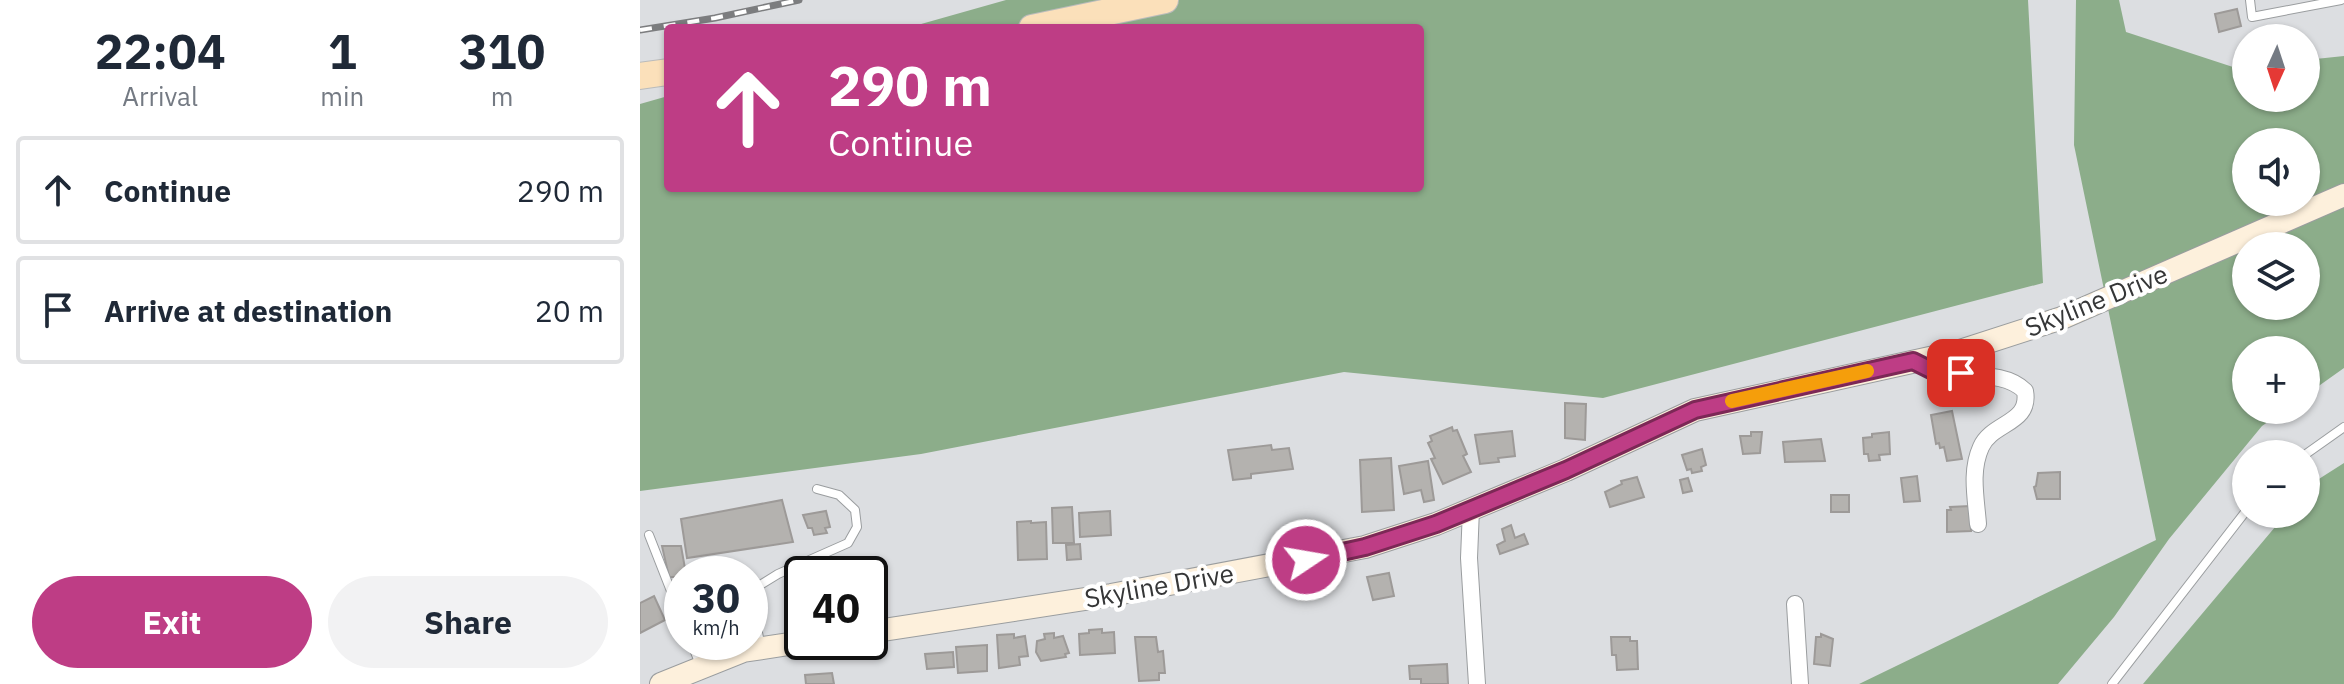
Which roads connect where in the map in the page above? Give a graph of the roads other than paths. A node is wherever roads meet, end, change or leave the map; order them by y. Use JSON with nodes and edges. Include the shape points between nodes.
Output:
{"nodes":[{"id":1,"x":1165,"y":0,"type":"edge"},
{"id":2,"x":2250,"y":0,"type":"edge"},
{"id":3,"x":2341,"y":0,"type":"edge"},
{"id":4,"x":1051,"y":24,"type":"edge"},
{"id":5,"x":664,"y":73,"type":"edge"},
{"id":6,"x":640,"y":76,"type":"edge"},
{"id":7,"x":2344,"y":195,"type":"edge"},
{"id":8,"x":1913,"y":361,"type":"junction"},
{"id":9,"x":2344,"y":427,"type":"edge"},
{"id":10,"x":2320,"y":444,"type":"edge"},
{"id":11,"x":817,"y":489,"type":"dead end"},
{"id":12,"x":1471,"y":509,"type":"junction"},
{"id":13,"x":1978,"y":524,"type":"dead end"},
{"id":14,"x":2233,"y":528,"type":"edge"},
{"id":15,"x":649,"y":535,"type":"dead end"},
{"id":16,"x":664,"y":573,"type":"edge"},
{"id":17,"x":768,"y":580,"type":"edge"},
{"id":18,"x":1795,"y":604,"type":"dead end"},
{"id":19,"x":888,"y":629,"type":"edge"},
{"id":20,"x":698,"y":660,"type":"edge"},
{"id":21,"x":719,"y":660,"type":"edge"},
{"id":22,"x":701,"y":667,"type":"junction"},
{"id":23,"x":661,"y":684,"type":"edge"},
{"id":24,"x":1477,"y":684,"type":"edge"},
{"id":25,"x":1800,"y":684,"type":"edge"},
{"id":26,"x":2112,"y":684,"type":"edge"}],
"edges":[{"from":1,"to":4,"type":"main road"},
{"from":2,"to":3,"type":"lane","via":[[2252,17]]},
{"from":5,"to":6,"type":"main road"},
{"from":7,"to":8,"type":"street","name":"Skyline Drive","via":[[2062,318]]},
{"from":8,"to":12,"type":"street","name":"Skyline Drive","via":[[1695,410]]},
{"from":8,"to":13,"type":"street","via":[[1933,371],[2001,379],[2025,391],[2021,415],[1988,435],[1980,449],[1974,471]]},
{"from":9,"to":10,"type":"lane"},
{"from":11,"to":17,"type":"lane","via":[[839,495],[855,510],[857,527],[848,543]]},
{"from":12,"to":19,"type":"street","name":"Skyline Drive","via":[[1365,547],[1306,560]]},
{"from":12,"to":24,"type":"street"},
{"from":14,"to":26,"type":"lane"},
{"from":15,"to":16,"type":"lane"},
{"from":18,"to":25,"type":"street"},
{"from":20,"to":22,"type":"lane"},
{"from":21,"to":22,"type":"street"},
{"from":22,"to":23,"type":"street"}]}
